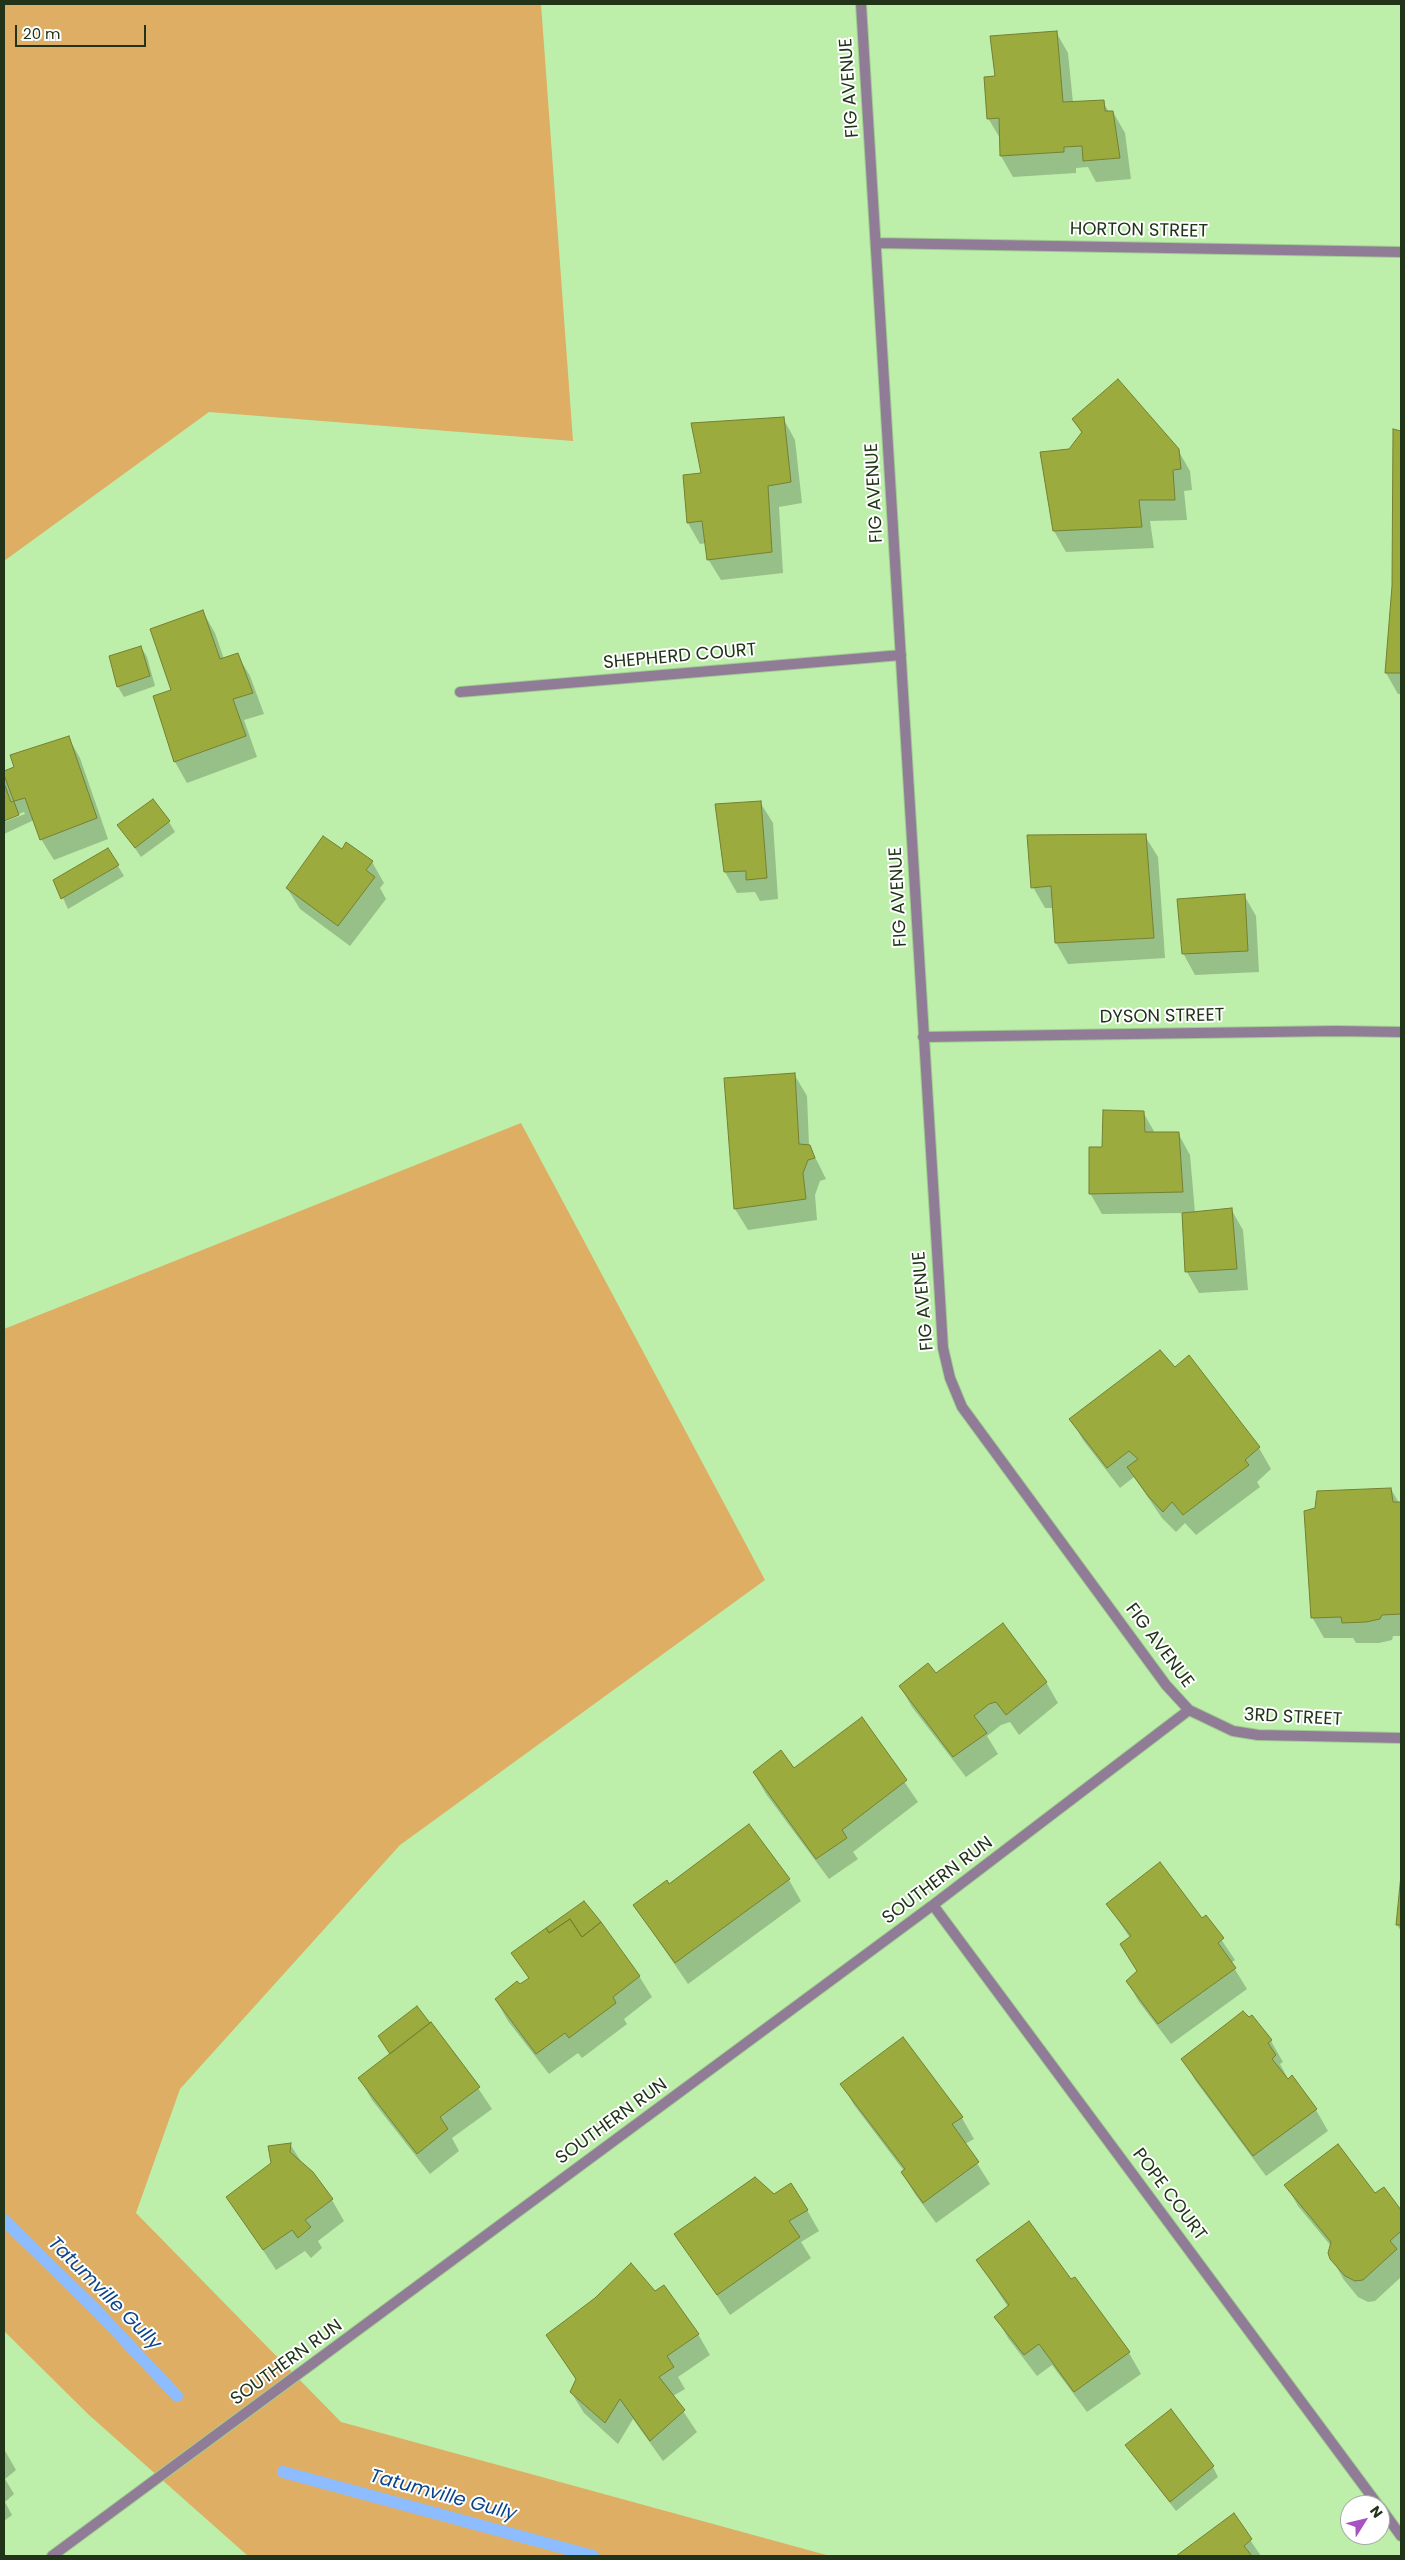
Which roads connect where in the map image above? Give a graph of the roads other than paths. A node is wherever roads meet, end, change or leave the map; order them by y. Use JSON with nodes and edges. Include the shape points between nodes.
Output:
{"nodes":[{"id":1,"x":861,"y":4,"type":"edge"},
{"id":2,"x":876,"y":244,"type":"junction"},
{"id":3,"x":1401,"y":252,"type":"edge"},
{"id":4,"x":901,"y":655,"type":"junction"},
{"id":5,"x":460,"y":692,"type":"dead end"},
{"id":6,"x":1401,"y":1032,"type":"edge"},
{"id":7,"x":923,"y":1037,"type":"junction"},
{"id":8,"x":1189,"y":1710,"type":"junction"},
{"id":9,"x":1401,"y":1738,"type":"edge"},
{"id":10,"x":933,"y":1905,"type":"junction"},
{"id":11,"x":1371,"y":2495,"type":"edge"},
{"id":12,"x":1390,"y":2521,"type":"edge"},
{"id":13,"x":1401,"y":2536,"type":"edge"},
{"id":14,"x":52,"y":2556,"type":"edge"}],
"edges":[{"from":1,"to":2,"type":"street","name":"FIG AVENUE"},
{"from":2,"to":3,"type":"street","name":"HORTON STREET"},
{"from":2,"to":4,"type":"street","name":"FIG AVENUE"},
{"from":4,"to":5,"type":"street","name":"SHEPHERD COURT"},
{"from":4,"to":7,"type":"street","name":"FIG AVENUE"},
{"from":6,"to":7,"type":"street","name":"DYSON STREET"},
{"from":7,"to":8,"type":"street","name":"FIG AVENUE","via":[[943,1348],[950,1378],[962,1407],[1166,1685]]},
{"from":8,"to":9,"type":"street","name":"3RD STREET","via":[[1233,1732]]},
{"from":8,"to":10,"type":"street","name":"SOUTHERN RUN"},
{"from":10,"to":11,"type":"street","name":"POPE COURT"},
{"from":10,"to":14,"type":"street","name":"SOUTHERN RUN"},
{"from":12,"to":13,"type":"street","name":"POPE COURT"}]}
